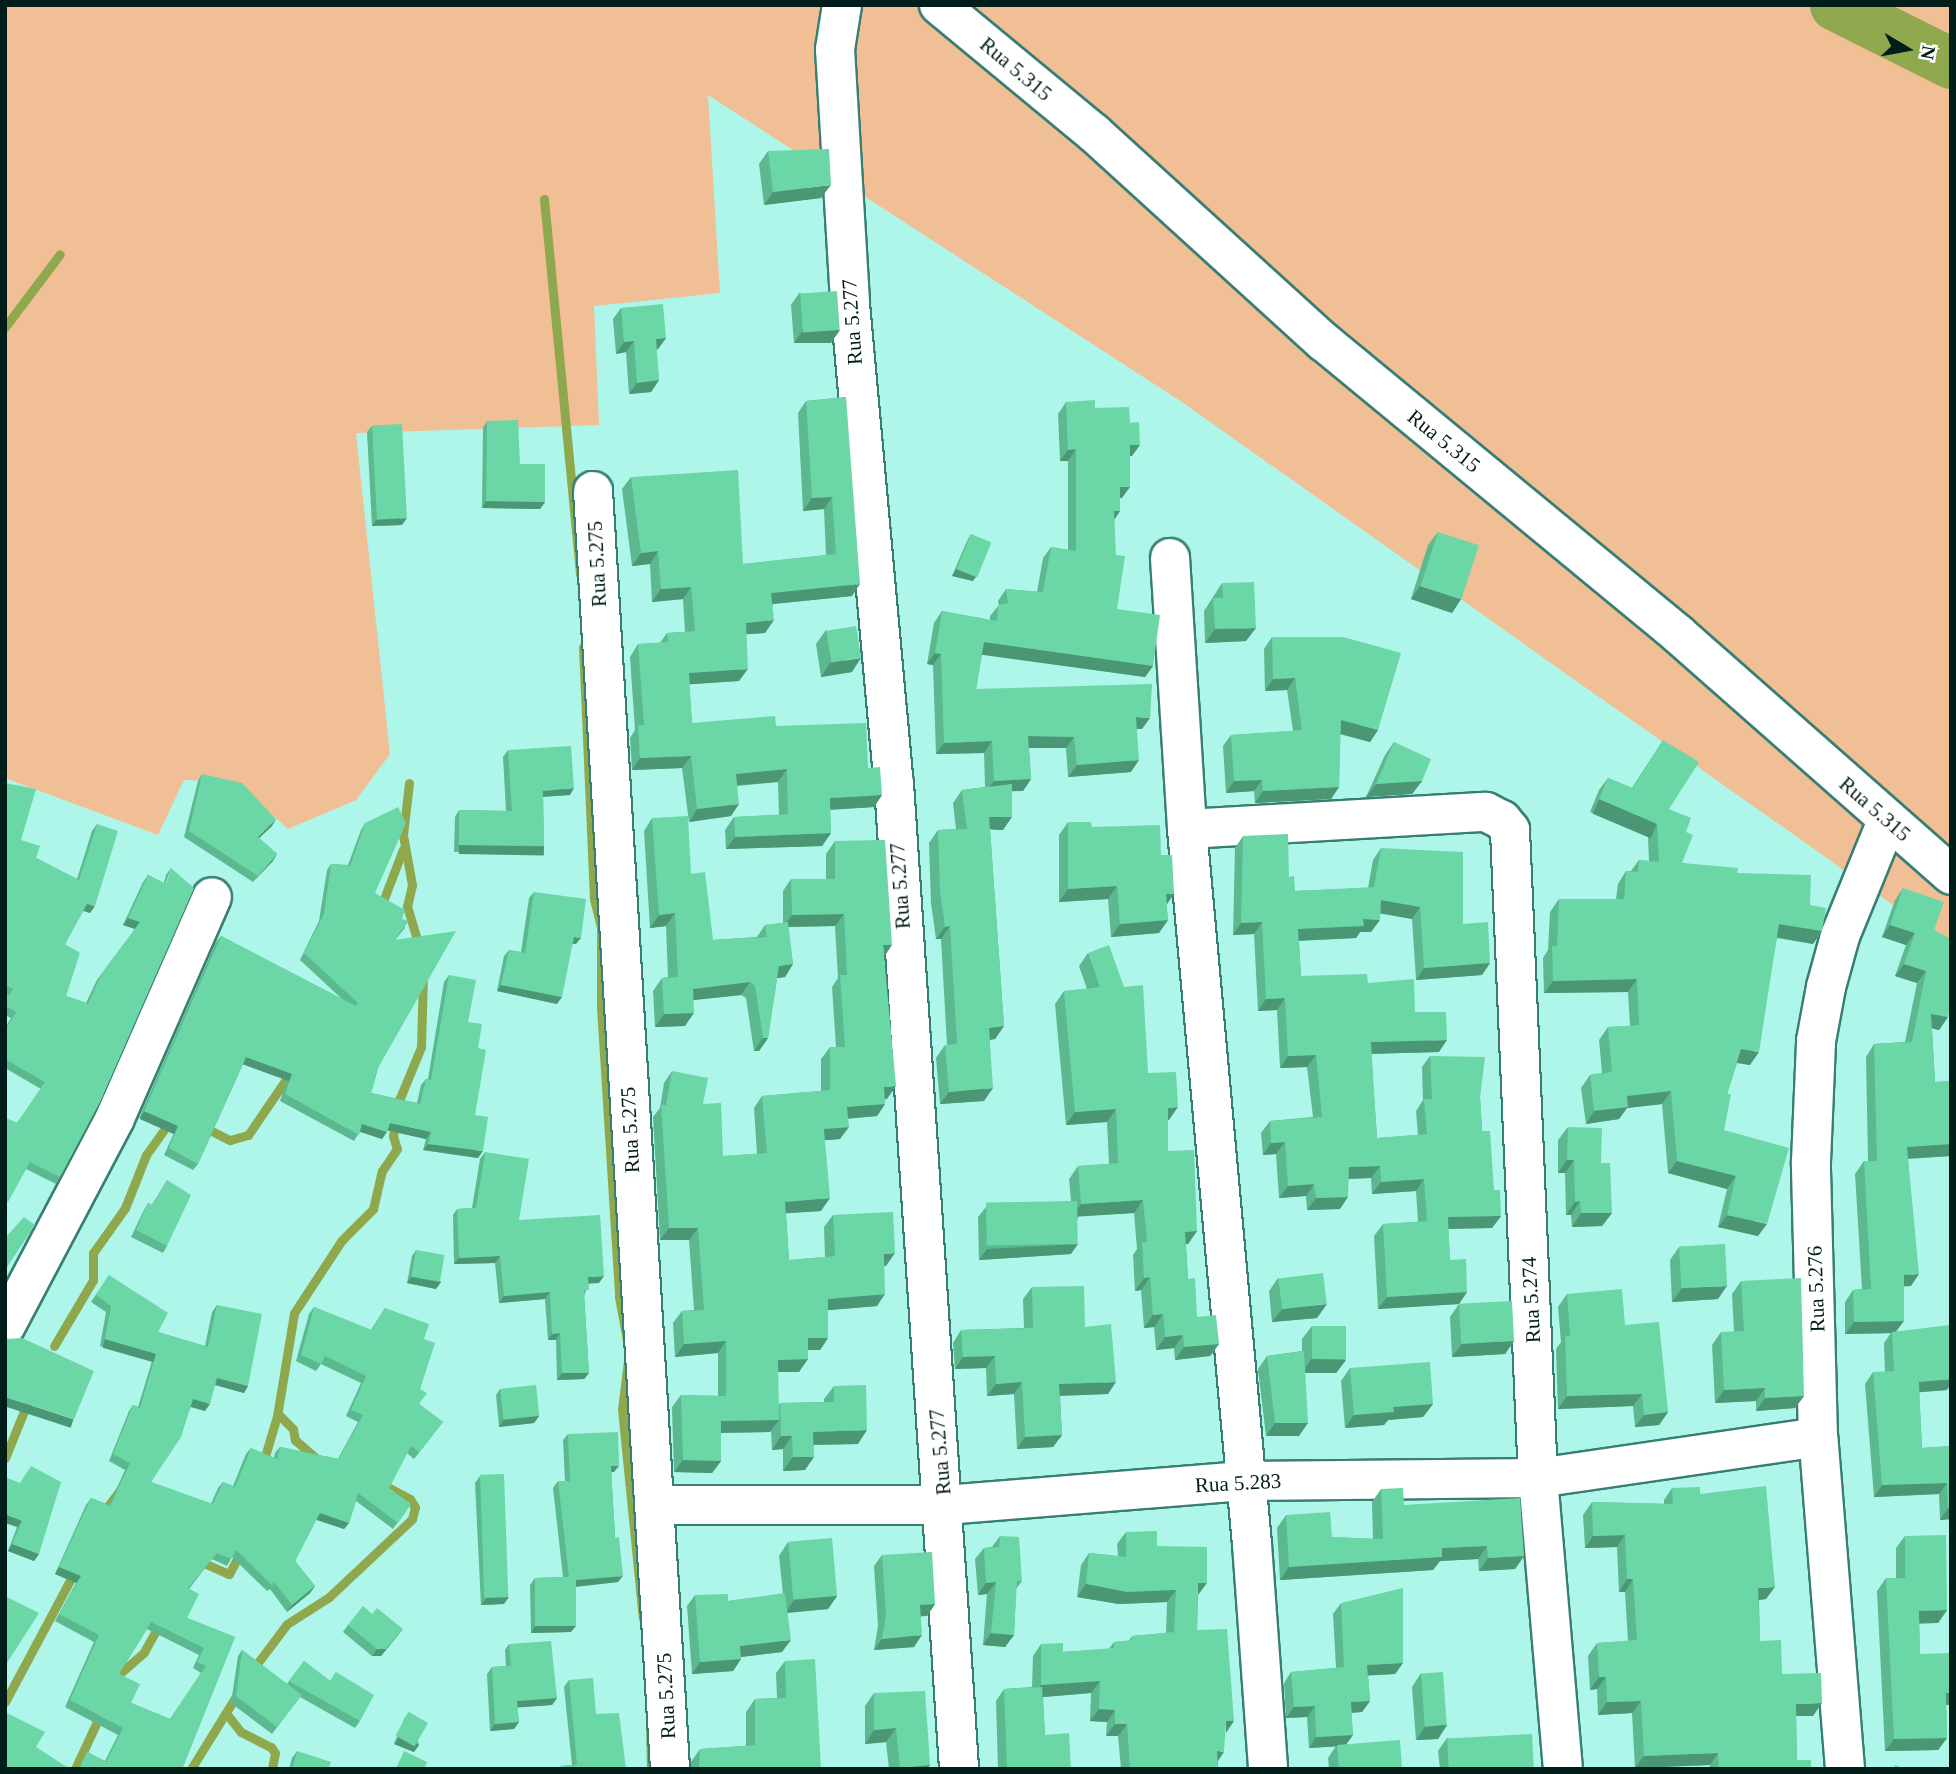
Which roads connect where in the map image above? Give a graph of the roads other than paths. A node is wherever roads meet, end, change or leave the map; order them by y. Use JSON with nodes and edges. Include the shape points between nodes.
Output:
{"nodes":[{"id":1,"x":842,"y":5,"type":"edge"},
{"id":2,"x":939,"y":5,"type":"edge"},
{"id":3,"x":593,"y":491,"type":"dead end"},
{"id":4,"x":1170,"y":558,"type":"dead end"},
{"id":5,"x":1887,"y":821,"type":"junction"},
{"id":6,"x":1187,"y":830,"type":"junction"},
{"id":7,"x":1951,"y":875,"type":"edge"},
{"id":8,"x":212,"y":897,"type":"dead end"},
{"id":9,"x":5,"y":1327,"type":"edge"},
{"id":10,"x":1818,"y":1437,"type":"junction"},
{"id":11,"x":1538,"y":1478,"type":"junction"},
{"id":12,"x":1246,"y":1481,"type":"junction"},
{"id":13,"x":655,"y":1505,"type":"junction"},
{"id":14,"x":945,"y":1505,"type":"junction"},
{"id":15,"x":670,"y":1769,"type":"edge"},
{"id":16,"x":959,"y":1769,"type":"edge"},
{"id":17,"x":1268,"y":1769,"type":"edge"},
{"id":18,"x":1563,"y":1769,"type":"edge"},
{"id":19,"x":1845,"y":1769,"type":"edge"}],
"edges":[{"from":1,"to":14,"type":"street","name":"Rua 5.277","via":[[835,49],[850,304],[894,784],[928,1324]]},
{"from":2,"to":5,"type":"street","name":"Rua 5.315","via":[[1094,133],[1324,342],[1678,634]]},
{"from":3,"to":13,"type":"street","name":"Rua 5.275"},
{"from":4,"to":6,"type":"street"},
{"from":5,"to":7,"type":"street","name":"Rua 5.315"},
{"from":5,"to":10,"type":"street","name":"Rua 5.276","via":[[1840,936],[1816,1041],[1811,1162]]},
{"from":6,"to":11,"type":"street","name":"Rua 5.274","via":[[1486,812],[1510,830]]},
{"from":6,"to":12,"type":"street"},
{"from":8,"to":9,"type":"street","via":[[115,1118]]},
{"from":10,"to":11,"type":"street","name":"Rua 5.283"},
{"from":10,"to":19,"type":"street","name":"Rua 5.276"},
{"from":11,"to":12,"type":"street","name":"Rua 5.283"},
{"from":11,"to":18,"type":"street","name":"Rua 5.274"},
{"from":12,"to":14,"type":"street","name":"Rua 5.283"},
{"from":12,"to":17,"type":"street"},
{"from":13,"to":14,"type":"street","name":"Rua 5.283"},
{"from":13,"to":15,"type":"street","name":"Rua 5.275"},
{"from":14,"to":16,"type":"street","name":"Rua 5.277"}]}
